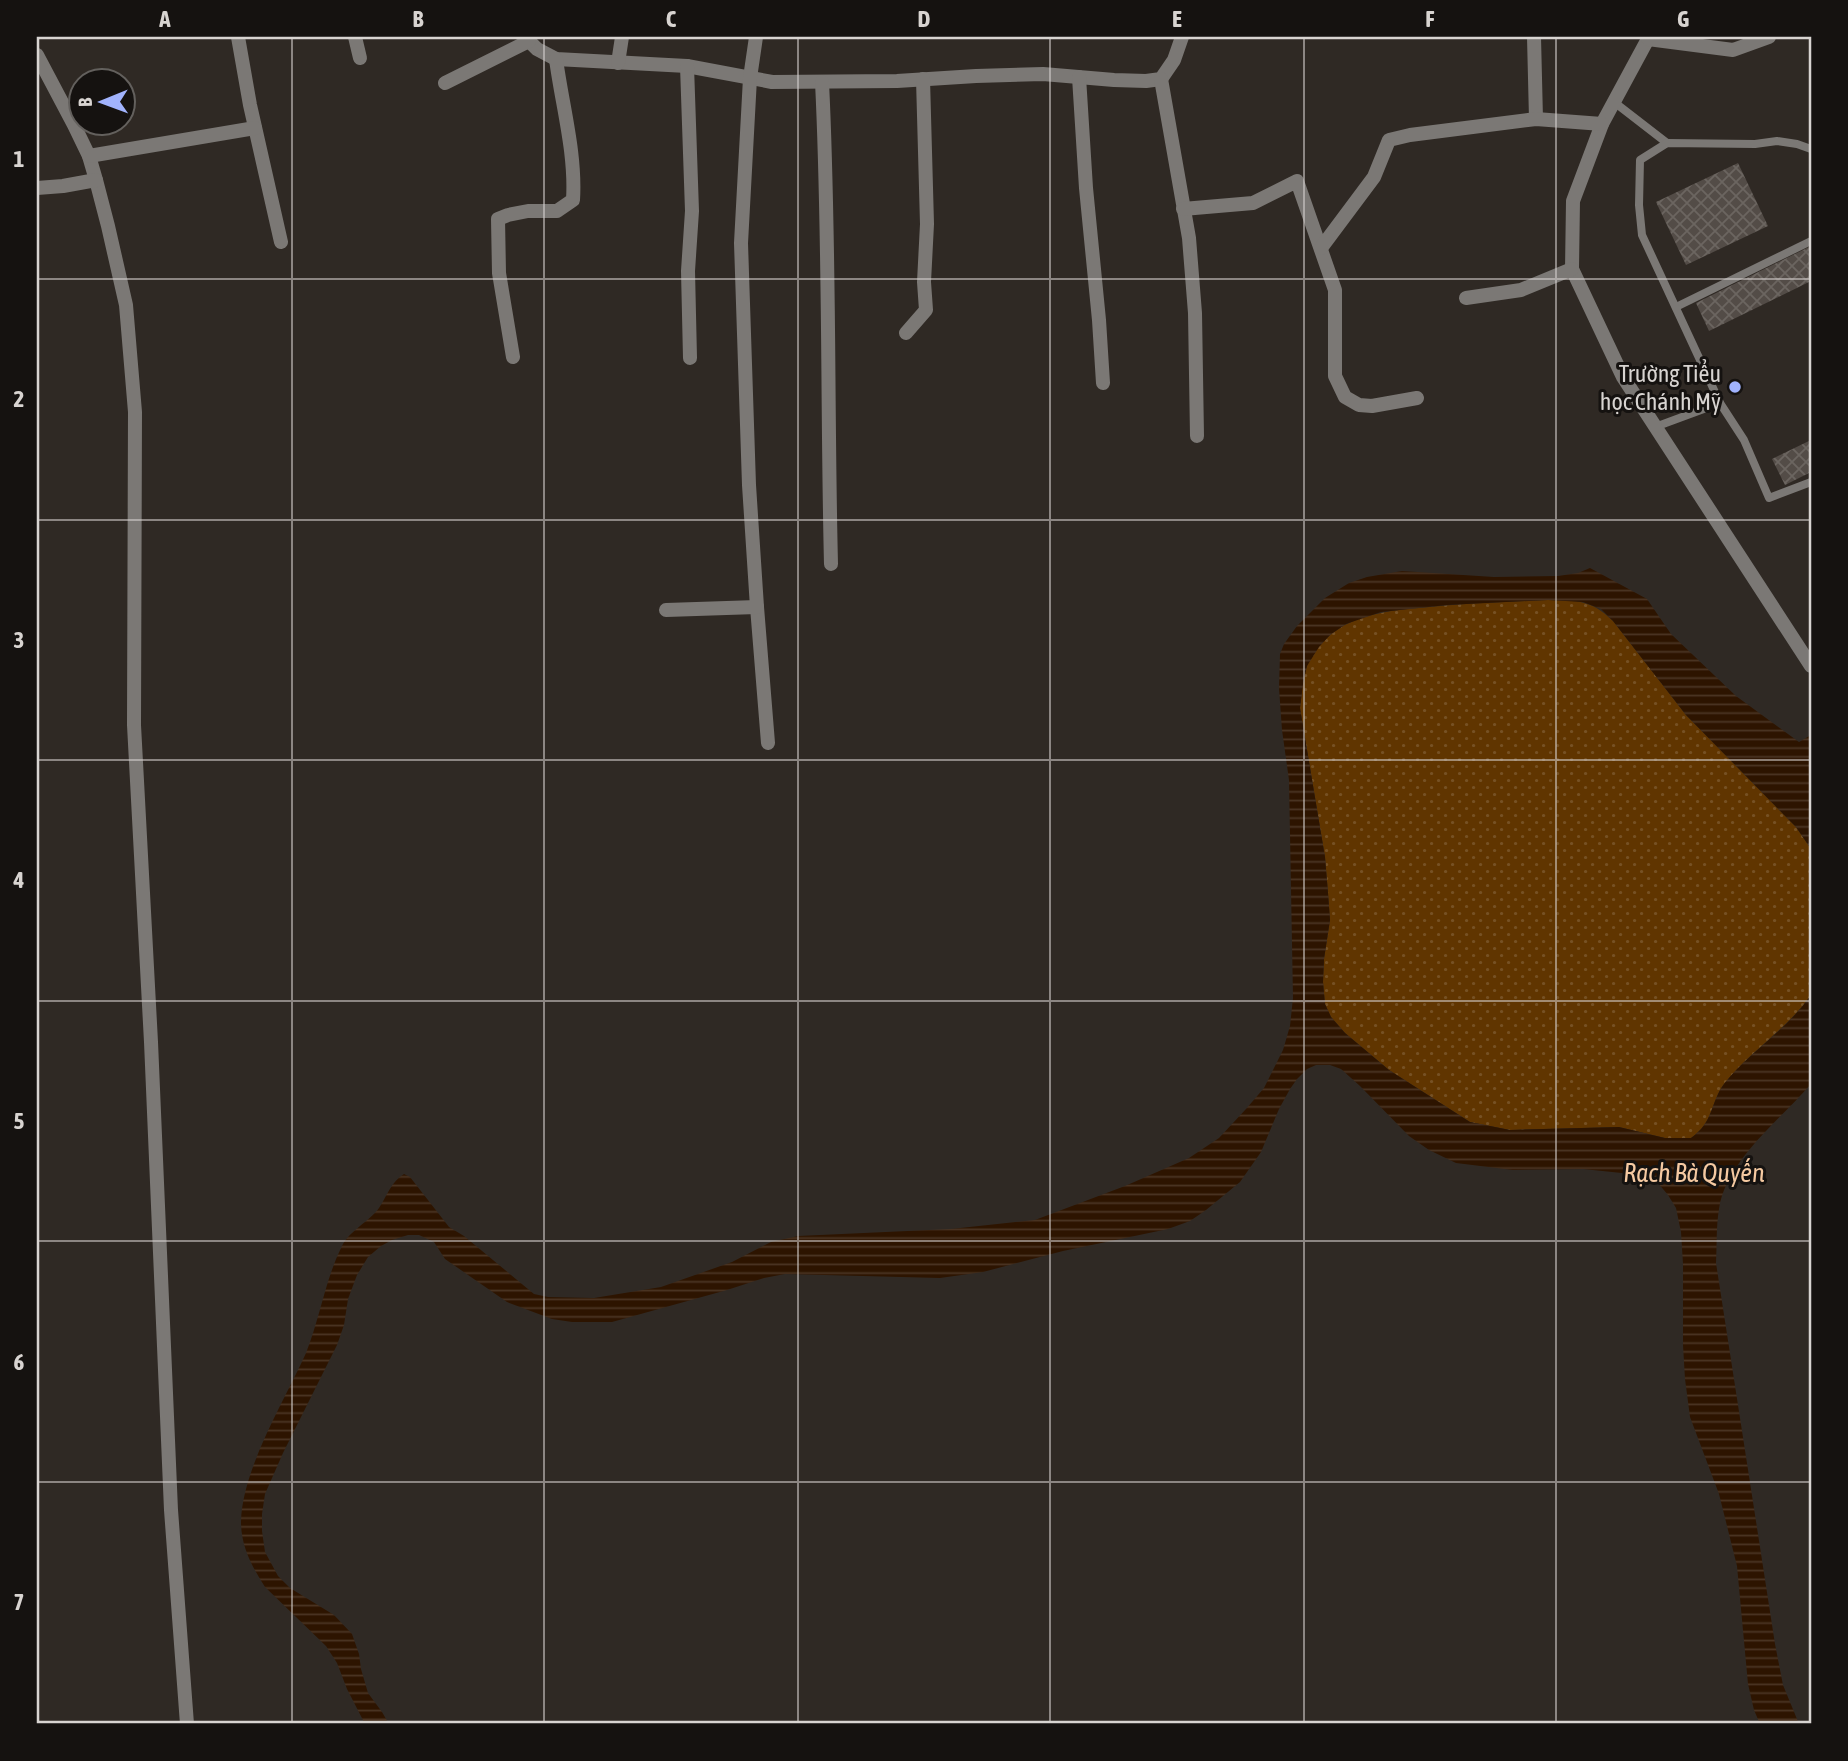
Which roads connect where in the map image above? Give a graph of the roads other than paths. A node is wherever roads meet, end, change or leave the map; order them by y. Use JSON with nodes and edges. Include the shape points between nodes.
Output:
{"nodes":[{"id":1,"x":238,"y":37,"type":"edge"},
{"id":2,"x":355,"y":37,"type":"edge"},
{"id":3,"x":622,"y":37,"type":"edge"},
{"id":4,"x":756,"y":37,"type":"edge"},
{"id":5,"x":1182,"y":37,"type":"edge"},
{"id":6,"x":1534,"y":37,"type":"edge"},
{"id":7,"x":1769,"y":37,"type":"edge"},
{"id":8,"x":1649,"y":38,"type":"edge"},
{"id":9,"x":527,"y":39,"type":"edge"},
{"id":10,"x":37,"y":55,"type":"edge"},
{"id":11,"x":360,"y":58,"type":"dead end"},
{"id":12,"x":556,"y":59,"type":"junction"},
{"id":13,"x":618,"y":63,"type":"junction"},
{"id":14,"x":687,"y":66,"type":"junction"},
{"id":15,"x":1079,"y":77,"type":"junction"},
{"id":16,"x":750,"y":78,"type":"junction"},
{"id":17,"x":923,"y":79,"type":"junction"},
{"id":18,"x":1161,"y":79,"type":"junction"},
{"id":19,"x":822,"y":82,"type":"junction"},
{"id":20,"x":445,"y":83,"type":"dead end"},
{"id":21,"x":1614,"y":102,"type":"junction"},
{"id":22,"x":1535,"y":119,"type":"junction"},
{"id":23,"x":1602,"y":124,"type":"junction"},
{"id":24,"x":255,"y":128,"type":"junction"},
{"id":25,"x":1667,"y":143,"type":"junction"},
{"id":26,"x":1811,"y":149,"type":"edge"},
{"id":27,"x":89,"y":156,"type":"junction"},
{"id":28,"x":96,"y":180,"type":"junction"},
{"id":29,"x":37,"y":188,"type":"edge"},
{"id":30,"x":1183,"y":209,"type":"junction"},
{"id":31,"x":1811,"y":241,"type":"edge"},
{"id":32,"x":281,"y":242,"type":"dead end"},
{"id":33,"x":1321,"y":248,"type":"junction"},
{"id":34,"x":1572,"y":269,"type":"junction"},
{"id":35,"x":1466,"y":298,"type":"dead end"},
{"id":36,"x":1676,"y":307,"type":"junction"},
{"id":37,"x":906,"y":333,"type":"dead end"},
{"id":38,"x":513,"y":357,"type":"dead end"},
{"id":39,"x":690,"y":358,"type":"dead end"},
{"id":40,"x":1103,"y":383,"type":"dead end"},
{"id":41,"x":1417,"y":398,"type":"dead end"},
{"id":42,"x":1720,"y":403,"type":"junction"},
{"id":43,"x":1655,"y":427,"type":"junction"},
{"id":44,"x":1197,"y":436,"type":"dead end"},
{"id":45,"x":1811,"y":482,"type":"edge"},
{"id":46,"x":831,"y":564,"type":"dead end"},
{"id":47,"x":757,"y":607,"type":"junction"},
{"id":48,"x":666,"y":610,"type":"dead end"},
{"id":49,"x":1811,"y":666,"type":"edge"},
{"id":50,"x":768,"y":743,"type":"dead end"},
{"id":51,"x":187,"y":1724,"type":"edge"}],
"edges":[{"from":1,"to":24,"type":"street"},
{"from":2,"to":11,"type":"street"},
{"from":3,"to":13,"type":"street"},
{"from":4,"to":16,"type":"street"},
{"from":5,"to":18,"type":"street"},
{"from":6,"to":22,"type":"street"},
{"from":7,"to":8,"type":"street","via":[[1733,50]]},
{"from":8,"to":21,"type":"street"},
{"from":9,"to":12,"type":"street"},
{"from":9,"to":20,"type":"street"},
{"from":10,"to":27,"type":"street"},
{"from":12,"to":13,"type":"street"},
{"from":12,"to":38,"type":"street","via":[[570,141],[573,200],[557,211],[528,211],[498,219],[499,273]]},
{"from":13,"to":14,"type":"street"},
{"from":14,"to":16,"type":"street"},
{"from":14,"to":39,"type":"street","via":[[692,211]]},
{"from":15,"to":17,"type":"street"},
{"from":15,"to":18,"type":"street"},
{"from":15,"to":40,"type":"street"},
{"from":16,"to":19,"type":"street"},
{"from":16,"to":47,"type":"street","via":[[741,243]]},
{"from":17,"to":19,"type":"street"},
{"from":17,"to":37,"type":"street","via":[[926,310]]},
{"from":18,"to":30,"type":"street"},
{"from":19,"to":46,"type":"street"},
{"from":21,"to":23,"type":"street"},
{"from":21,"to":25,"type":"lane"},
{"from":22,"to":23,"type":"street"},
{"from":22,"to":33,"type":"street","via":[[1389,140],[1374,177]]},
{"from":23,"to":34,"type":"street","via":[[1573,201]]},
{"from":24,"to":27,"type":"street"},
{"from":24,"to":32,"type":"street"},
{"from":25,"to":26,"type":"lane","via":[[1777,141]]},
{"from":25,"to":36,"type":"lane","via":[[1640,160],[1639,205],[1642,235]]},
{"from":27,"to":28,"type":"street"},
{"from":28,"to":29,"type":"street"},
{"from":28,"to":51,"type":"street","via":[[126,305],[135,412],[134,725],[170,1510]]},
{"from":30,"to":33,"type":"street","via":[[1253,203],[1297,181]]},
{"from":30,"to":44,"type":"street","via":[[1195,313]]},
{"from":31,"to":36,"type":"lane"},
{"from":33,"to":41,"type":"street","via":[[1335,290],[1335,376],[1345,397],[1372,406]]},
{"from":34,"to":35,"type":"street","via":[[1521,290]]},
{"from":34,"to":43,"type":"street","via":[[1623,376]]},
{"from":36,"to":42,"type":"lane"},
{"from":42,"to":43,"type":"lane"},
{"from":42,"to":45,"type":"lane","via":[[1744,440],[1769,498]]},
{"from":43,"to":49,"type":"street"},
{"from":47,"to":48,"type":"street"},
{"from":47,"to":50,"type":"street"}]}
